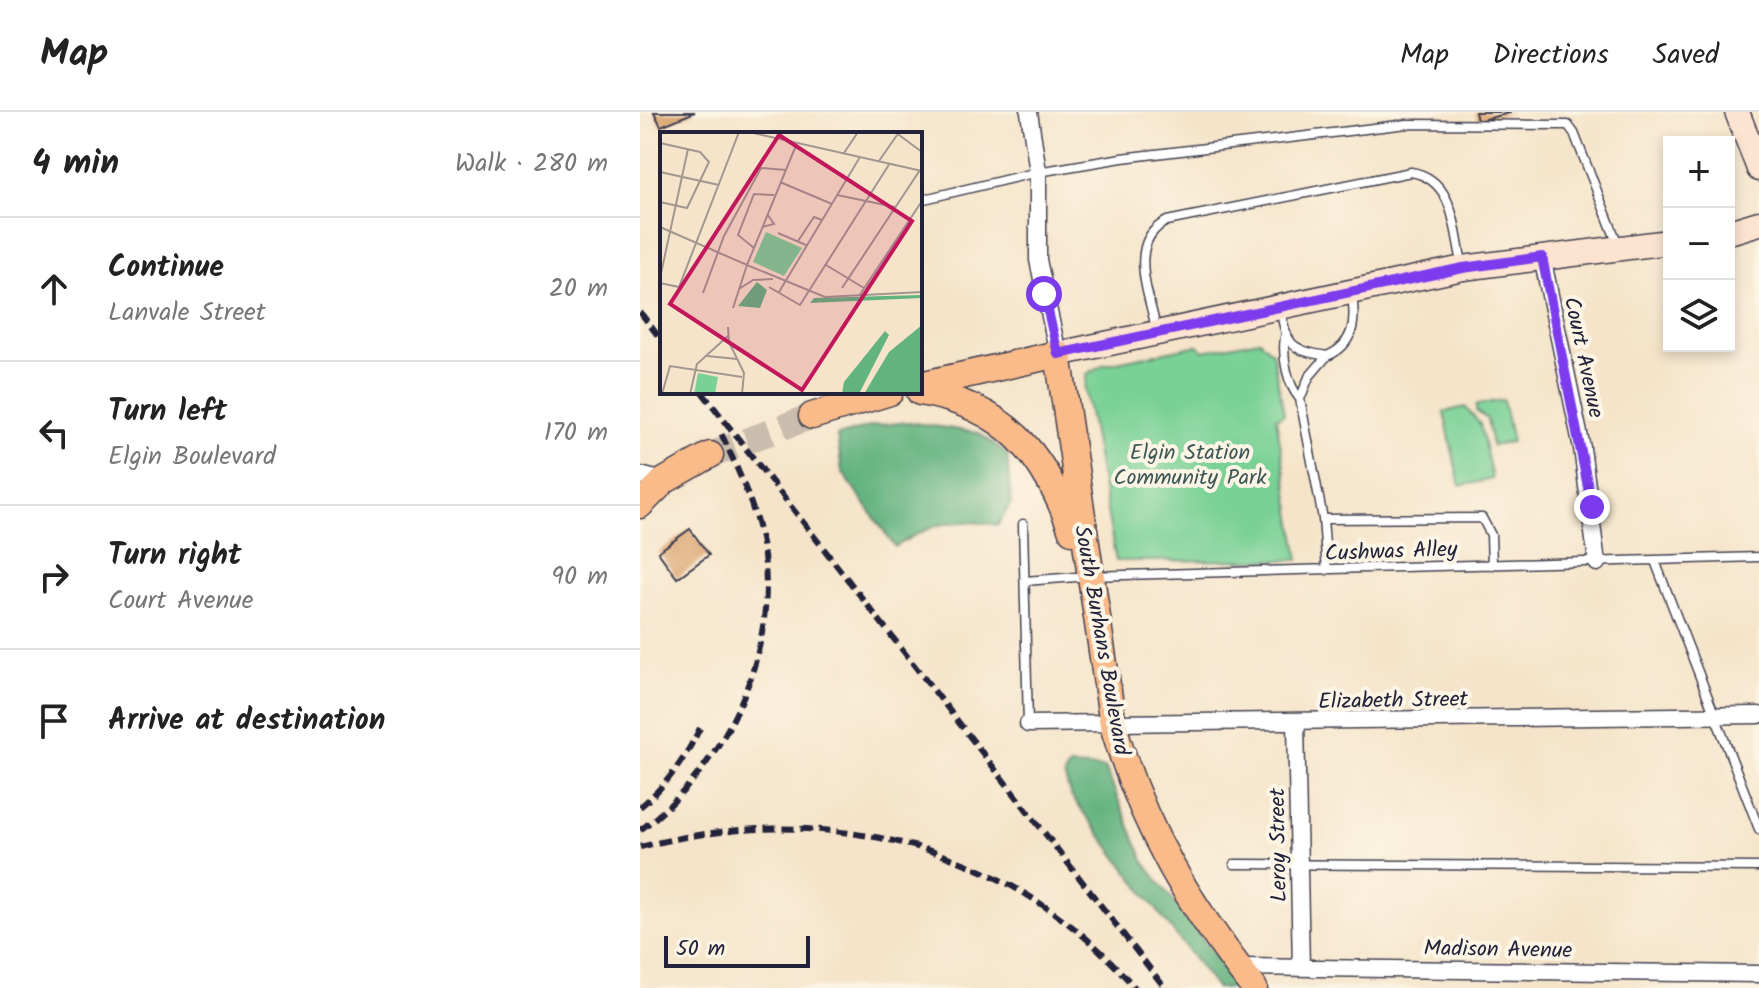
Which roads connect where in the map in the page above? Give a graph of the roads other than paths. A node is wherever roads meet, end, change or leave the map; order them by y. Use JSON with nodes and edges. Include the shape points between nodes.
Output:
{"nodes":[{"id":1,"x":1029,"y":112,"type":"edge"},
{"id":2,"x":1737,"y":112,"type":"edge"},
{"id":3,"x":1759,"y":169,"type":"edge"},
{"id":4,"x":1038,"y":172,"type":"junction"},
{"id":5,"x":922,"y":200,"type":"edge"},
{"id":6,"x":1759,"y":223,"type":"edge"},
{"id":7,"x":1735,"y":230,"type":"edge"},
{"id":8,"x":1663,"y":243,"type":"edge"},
{"id":9,"x":1619,"y":248,"type":"junction"},
{"id":10,"x":1542,"y":257,"type":"junction"},
{"id":11,"x":1463,"y":268,"type":"junction"},
{"id":12,"x":1352,"y":292,"type":"junction"},
{"id":13,"x":1280,"y":307,"type":"junction"},
{"id":14,"x":1157,"y":333,"type":"junction"},
{"id":15,"x":1285,"y":337,"type":"junction"},
{"id":16,"x":1058,"y":354,"type":"junction"},
{"id":17,"x":1327,"y":356,"type":"junction"},
{"id":18,"x":922,"y":385,"type":"edge"},
{"id":19,"x":922,"y":392,"type":"edge"},
{"id":20,"x":884,"y":394,"type":"edge"},
{"id":21,"x":1300,"y":399,"type":"junction"},
{"id":22,"x":812,"y":416,"type":"tunnel mouth"},
{"id":23,"x":710,"y":455,"type":"tunnel mouth"},
{"id":24,"x":652,"y":478,"type":"edge"},
{"id":25,"x":640,"y":505,"type":"edge"},
{"id":26,"x":1323,"y":519,"type":"junction"},
{"id":27,"x":1023,"y":524,"type":"dead end"},
{"id":28,"x":1759,"y":557,"type":"edge"},
{"id":29,"x":1655,"y":561,"type":"junction"},
{"id":30,"x":1597,"y":563,"type":"junction"},
{"id":31,"x":1492,"y":565,"type":"junction"},
{"id":32,"x":1327,"y":570,"type":"junction"},
{"id":33,"x":1089,"y":576,"type":"junction"},
{"id":34,"x":1025,"y":581,"type":"junction"},
{"id":35,"x":1759,"y":715,"type":"edge"},
{"id":36,"x":1714,"y":716,"type":"junction"},
{"id":37,"x":1296,"y":722,"type":"junction"},
{"id":38,"x":1028,"y":724,"type":"joint"},
{"id":39,"x":1113,"y":725,"type":"junction"},
{"id":40,"x":1759,"y":829,"type":"edge"},
{"id":41,"x":1234,"y":864,"type":"dead end"},
{"id":42,"x":1299,"y":865,"type":"junction"},
{"id":43,"x":1759,"y":867,"type":"edge"},
{"id":44,"x":1237,"y":967,"type":"junction"},
{"id":45,"x":1301,"y":968,"type":"junction"},
{"id":46,"x":1759,"y":974,"type":"edge"},
{"id":47,"x":1254,"y":988,"type":"edge"}],
"edges":[{"from":1,"to":4,"type":"street"},
{"from":2,"to":3,"type":"street"},
{"from":4,"to":5,"type":"lane"},
{"from":4,"to":9,"type":"lane","via":[[1407,124],[1551,122],[1568,125],[1574,133]]},
{"from":4,"to":16,"type":"street","via":[[1038,260]]},
{"from":6,"to":7,"type":"street"},
{"from":8,"to":9,"type":"street"},
{"from":9,"to":10,"type":"street"},
{"from":10,"to":11,"type":"street"},
{"from":10,"to":30,"type":"street","name":"Court Avenue","via":[[1582,448]]},
{"from":11,"to":12,"type":"street"},
{"from":11,"to":14,"type":"lane","via":[[1448,202],[1429,175],[1389,175],[1182,218],[1158,225],[1144,247]]},
{"from":12,"to":13,"type":"street"},
{"from":12,"to":17,"type":"lane","via":[[1352,332],[1347,344]]},
{"from":13,"to":14,"type":"street"},
{"from":13,"to":15,"type":"lane"},
{"from":14,"to":16,"type":"street"},
{"from":15,"to":17,"type":"lane","via":[[1294,347]]},
{"from":15,"to":21,"type":"lane","via":[[1292,390]]},
{"from":16,"to":18,"type":"main road"},
{"from":16,"to":33,"type":"main road","name":"South Burhans Boulevard"},
{"from":17,"to":21,"type":"lane","via":[[1309,377]]},
{"from":19,"to":33,"type":"main road","via":[[982,410],[1031,450],[1063,507]]},
{"from":20,"to":22,"type":"main road"},
{"from":21,"to":26,"type":"lane"},
{"from":23,"to":24,"type":"main road"},
{"from":24,"to":25,"type":"main road"},
{"from":26,"to":31,"type":"lane","via":[[1482,518],[1491,535]]},
{"from":26,"to":32,"type":"lane"},
{"from":27,"to":34,"type":"lane"},
{"from":28,"to":29,"type":"lane","name":"Cushwas Alley"},
{"from":29,"to":30,"type":"lane","name":"Cushwas Alley"},
{"from":29,"to":36,"type":"lane"},
{"from":30,"to":31,"type":"lane","name":"Cushwas Alley"},
{"from":31,"to":32,"type":"lane","name":"Cushwas Alley"},
{"from":32,"to":33,"type":"lane","name":"Cushwas Alley"},
{"from":33,"to":34,"type":"lane","name":"Cushwas Alley"},
{"from":33,"to":39,"type":"main road","name":"South Burhans Boulevard"},
{"from":34,"to":38,"type":"lane"},
{"from":35,"to":36,"type":"street","name":"Elizabeth Street"},
{"from":36,"to":37,"type":"street","name":"Elizabeth Street"},
{"from":36,"to":40,"type":"lane"},
{"from":37,"to":39,"type":"street","name":"Elizabeth Street"},
{"from":37,"to":42,"type":"street","name":"Leroy Street"},
{"from":38,"to":39,"type":"street","name":"Elizabeth Street"},
{"from":39,"to":44,"type":"main road","name":"South Burhans Boulevard","via":[[1164,859]]},
{"from":41,"to":42,"type":"lane"},
{"from":42,"to":43,"type":"lane"},
{"from":42,"to":45,"type":"street","name":"Leroy Street"},
{"from":44,"to":45,"type":"street","name":"Madison Avenue"},
{"from":44,"to":47,"type":"main road","name":"South Burhans Boulevard"},
{"from":45,"to":46,"type":"street","name":"Madison Avenue"}]}
